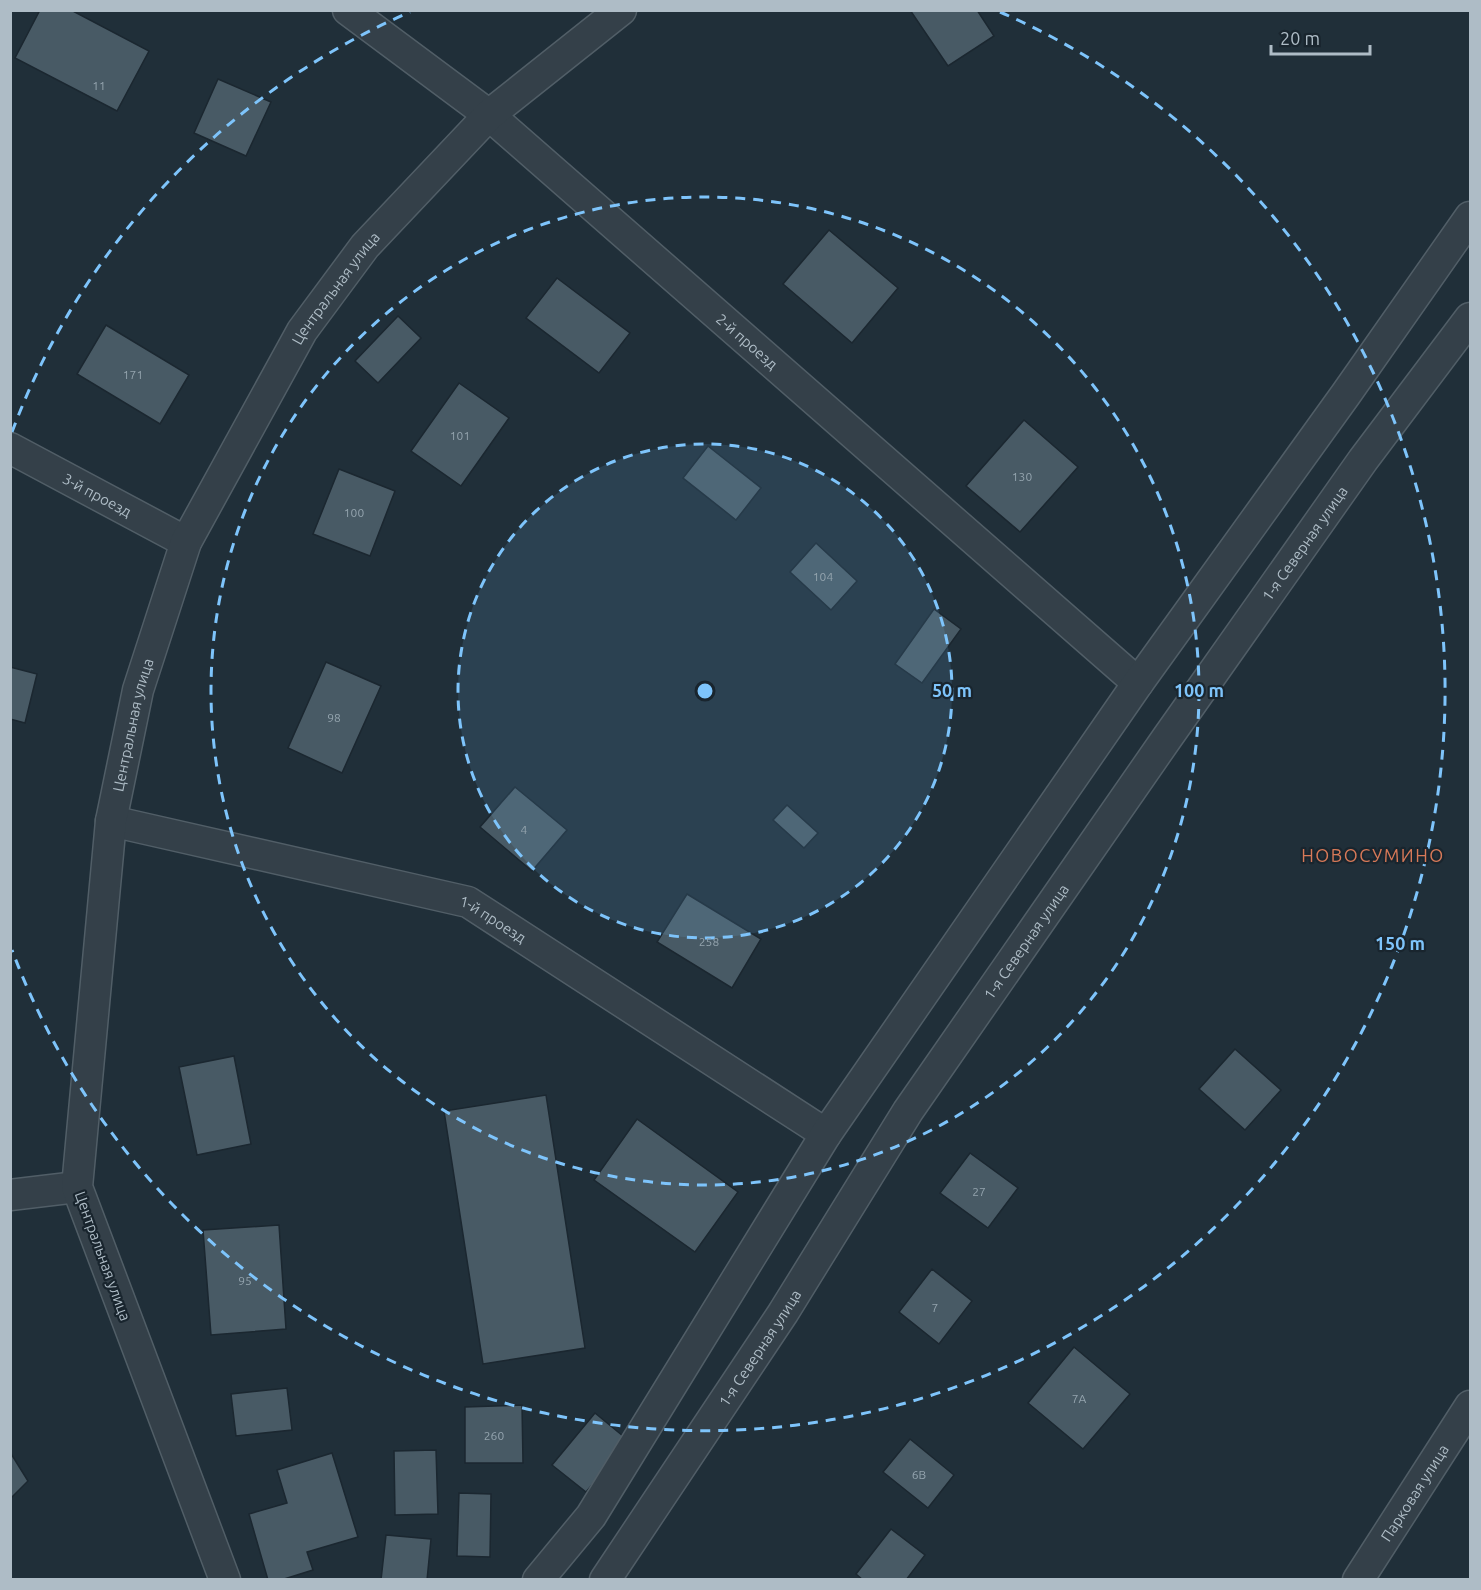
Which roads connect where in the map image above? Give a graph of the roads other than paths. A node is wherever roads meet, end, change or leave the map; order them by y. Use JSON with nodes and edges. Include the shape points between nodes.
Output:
{"nodes":[{"id":1,"x":348,"y":10,"type":"edge"},
{"id":2,"x":621,"y":10,"type":"edge"},
{"id":3,"x":489,"y":115,"type":"junction"},
{"id":4,"x":1470,"y":218,"type":"edge"},
{"id":5,"x":1470,"y":318,"type":"edge"},
{"id":6,"x":10,"y":448,"type":"edge"},
{"id":7,"x":186,"y":542,"type":"junction"},
{"id":8,"x":1138,"y":684,"type":"junction"},
{"id":9,"x":111,"y":820,"type":"junction"},
{"id":10,"x":826,"y":1134,"type":"junction"},
{"id":11,"x":77,"y":1187,"type":"junction"},
{"id":12,"x":10,"y":1195,"type":"edge"},
{"id":13,"x":1470,"y":1406,"type":"edge"},
{"id":14,"x":225,"y":1580,"type":"edge"},
{"id":15,"x":538,"y":1580,"type":"edge"},
{"id":16,"x":605,"y":1580,"type":"edge"},
{"id":17,"x":1358,"y":1580,"type":"edge"}],
"edges":[{"from":1,"to":3,"type":"street","name":"2-й проезд"},
{"from":2,"to":3,"type":"street","name":"Центральная улица"},
{"from":3,"to":7,"type":"street","name":"Центральная улица","via":[[365,246],[302,331]]},
{"from":3,"to":8,"type":"street","name":"2-й проезд"},
{"from":4,"to":8,"type":"street"},
{"from":5,"to":16,"type":"street","name":"1-я Северная улица","via":[[1350,479],[908,1111],[783,1313]]},
{"from":6,"to":7,"type":"street","name":"3-й проезд"},
{"from":7,"to":9,"type":"street","name":"Центральная улица","via":[[138,690]]},
{"from":8,"to":10,"type":"street"},
{"from":9,"to":10,"type":"street","name":"1-й проезд","via":[[468,902]]},
{"from":9,"to":11,"type":"street","name":"Центральная улица"},
{"from":10,"to":15,"type":"street","via":[[591,1516]]},
{"from":11,"to":12,"type":"street"},
{"from":11,"to":14,"type":"street","name":"Центральная улица"},
{"from":13,"to":17,"type":"street","name":"Парковая улица"}]}
